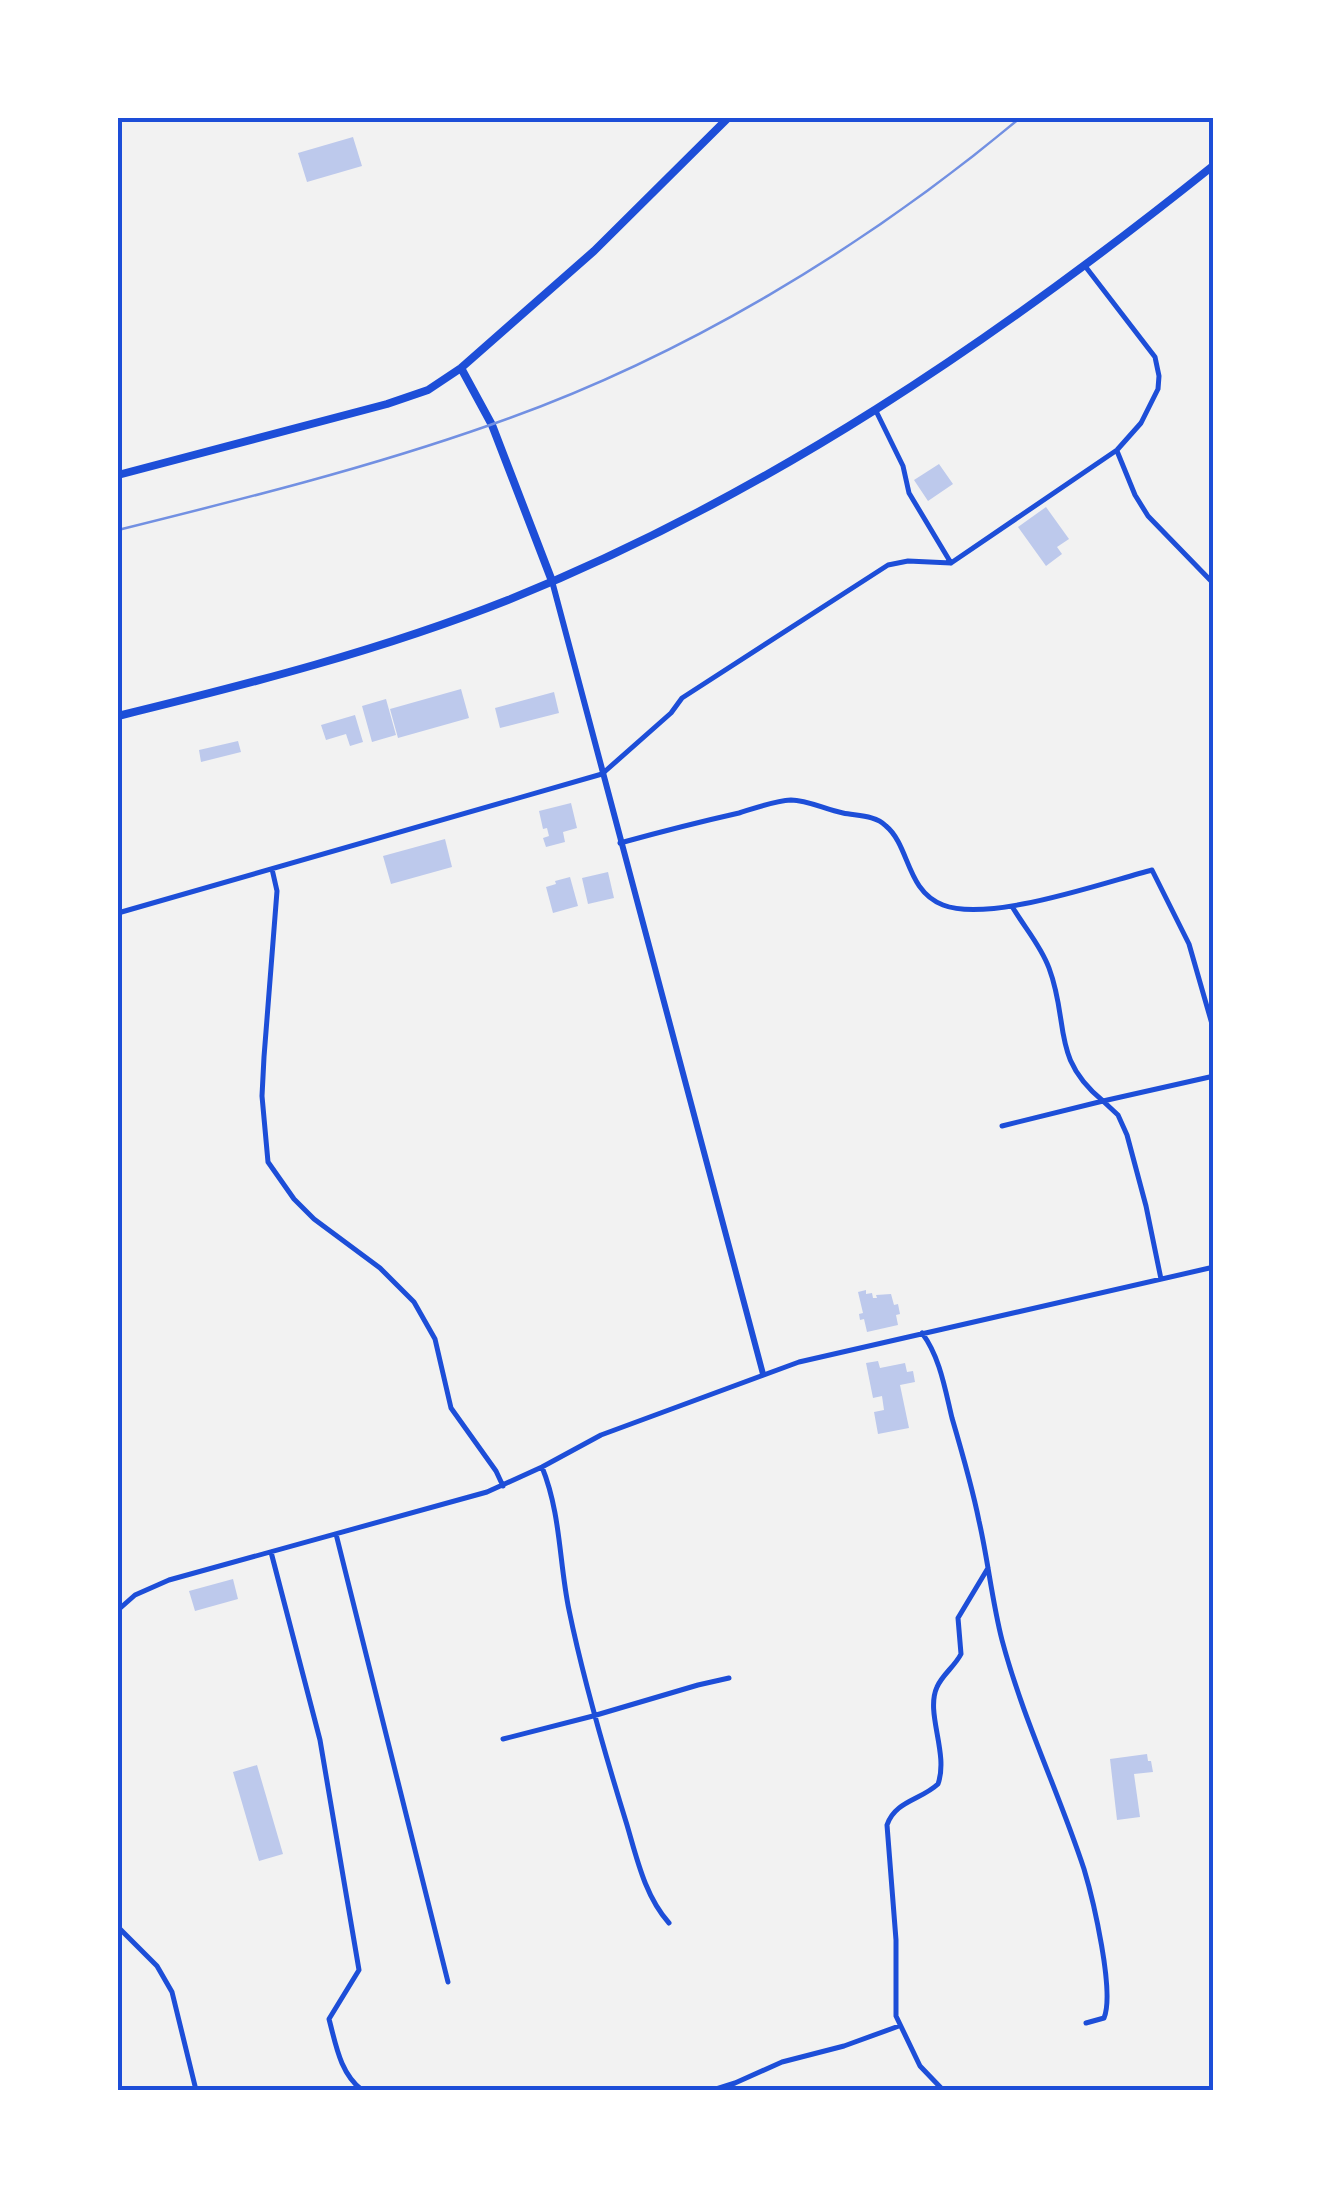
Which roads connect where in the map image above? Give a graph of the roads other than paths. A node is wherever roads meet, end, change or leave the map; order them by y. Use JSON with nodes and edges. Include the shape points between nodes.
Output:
{"nodes":[{"id":1,"x":728,"y":118,"type":"edge"},
{"id":2,"x":1214,"y":165,"type":"edge"},
{"id":3,"x":1085,"y":265,"type":"junction"},
{"id":4,"x":462,"y":368,"type":"junction"},
{"id":5,"x":876,"y":411,"type":"junction"},
{"id":6,"x":1117,"y":450,"type":"junction"},
{"id":7,"x":118,"y":475,"type":"edge"},
{"id":8,"x":951,"y":564,"type":"junction"},
{"id":9,"x":552,"y":581,"type":"junction"},
{"id":10,"x":1214,"y":584,"type":"edge"},
{"id":11,"x":118,"y":716,"type":"edge"},
{"id":12,"x":602,"y":774,"type":"junction"},
{"id":13,"x":620,"y":843,"type":"junction"},
{"id":14,"x":272,"y":869,"type":"junction"},
{"id":15,"x":1012,"y":906,"type":"junction"},
{"id":16,"x":118,"y":913,"type":"edge"},
{"id":17,"x":1214,"y":1032,"type":"edge"},
{"id":18,"x":1214,"y":1076,"type":"edge"},
{"id":19,"x":1103,"y":1101,"type":"junction"},
{"id":20,"x":1002,"y":1126,"type":"dead end"},
{"id":21,"x":1214,"y":1268,"type":"edge"},
{"id":22,"x":1161,"y":1280,"type":"junction"},
{"id":23,"x":922,"y":1333,"type":"junction"},
{"id":24,"x":763,"y":1374,"type":"junction"},
{"id":25,"x":542,"y":1468,"type":"junction"},
{"id":26,"x":503,"y":1486,"type":"junction"},
{"id":27,"x":336,"y":1534,"type":"junction"},
{"id":28,"x":270,"y":1552,"type":"junction"},
{"id":29,"x":988,"y":1568,"type":"junction"},
{"id":30,"x":118,"y":1610,"type":"edge"},
{"id":31,"x":730,"y":1678,"type":"dead end"},
{"id":32,"x":593,"y":1716,"type":"junction"},
{"id":33,"x":502,"y":1739,"type":"dead end"},
{"id":34,"x":669,"y":1922,"type":"dead end"},
{"id":35,"x":118,"y":1927,"type":"edge"},
{"id":36,"x":448,"y":1982,"type":"dead end"},
{"id":37,"x":1086,"y":2023,"type":"dead end"},
{"id":38,"x":899,"y":2025,"type":"junction"},
{"id":39,"x":196,"y":2090,"type":"edge"},
{"id":40,"x":362,"y":2090,"type":"edge"},
{"id":41,"x":713,"y":2090,"type":"edge"},
{"id":42,"x":942,"y":2090,"type":"edge"}],
"edges":[{"from":1,"to":4,"type":"main road","via":[[594,251]]},
{"from":2,"to":3,"type":"main road"},
{"from":3,"to":5,"type":"main road"},
{"from":3,"to":6,"type":"street","via":[[1155,357],[1159,376],[1156,398]]},
{"from":4,"to":7,"type":"main road","via":[[428,390],[387,404]]},
{"from":4,"to":9,"type":"main road","via":[[492,425]]},
{"from":5,"to":8,"type":"street","via":[[903,466],[908,493]]},
{"from":5,"to":9,"type":"main road","via":[[730,496]]},
{"from":6,"to":8,"type":"street"},
{"from":6,"to":10,"type":"street","via":[[1148,516]]},
{"from":8,"to":12,"type":"street","via":[[888,565],[682,698]]},
{"from":9,"to":11,"type":"main road","via":[[380,645]]},
{"from":9,"to":12,"type":"street"},
{"from":12,"to":13,"type":"street"},
{"from":12,"to":14,"type":"street"},
{"from":13,"to":15,"type":"street","via":[[795,800],[888,826],[912,874],[941,904],[970,910]]},
{"from":13,"to":24,"type":"street"},
{"from":14,"to":16,"type":"street"},
{"from":14,"to":26,"type":"street","via":[[276,892],[262,1096],[268,1162],[314,1219],[414,1302],[435,1339],[451,1408]]},
{"from":15,"to":17,"type":"street","via":[[1152,870],[1189,944]]},
{"from":15,"to":19,"type":"street","via":[[1050,970],[1071,1065]]},
{"from":18,"to":19,"type":"street"},
{"from":19,"to":20,"type":"street"},
{"from":19,"to":22,"type":"street","via":[[1127,1135]]},
{"from":21,"to":22,"type":"street"},
{"from":22,"to":23,"type":"street"},
{"from":23,"to":24,"type":"street"},
{"from":23,"to":29,"type":"street","via":[[936,1355]]},
{"from":24,"to":25,"type":"street","via":[[601,1435]]},
{"from":25,"to":26,"type":"street"},
{"from":25,"to":32,"type":"street","via":[[554,1500],[568,1606]]},
{"from":26,"to":27,"type":"street"},
{"from":27,"to":28,"type":"street"},
{"from":27,"to":36,"type":"street"},
{"from":28,"to":30,"type":"street","via":[[146,1588]]},
{"from":28,"to":40,"type":"street","via":[[320,1740],[358,1970],[329,2019],[346,2074]]},
{"from":29,"to":37,"type":"street","via":[[1007,1656],[1086,1876],[1101,1944],[1107,2011]]},
{"from":29,"to":38,"type":"street","via":[[958,1618],[961,1654],[936,1688],[938,1784],[888,1819]]},
{"from":31,"to":32,"type":"street"},
{"from":32,"to":33,"type":"street"},
{"from":32,"to":34,"type":"street","via":[[645,1880]]},
{"from":35,"to":39,"type":"street","via":[[172,1992]]},
{"from":38,"to":41,"type":"street"},
{"from":38,"to":42,"type":"street","via":[[920,2066]]}]}
